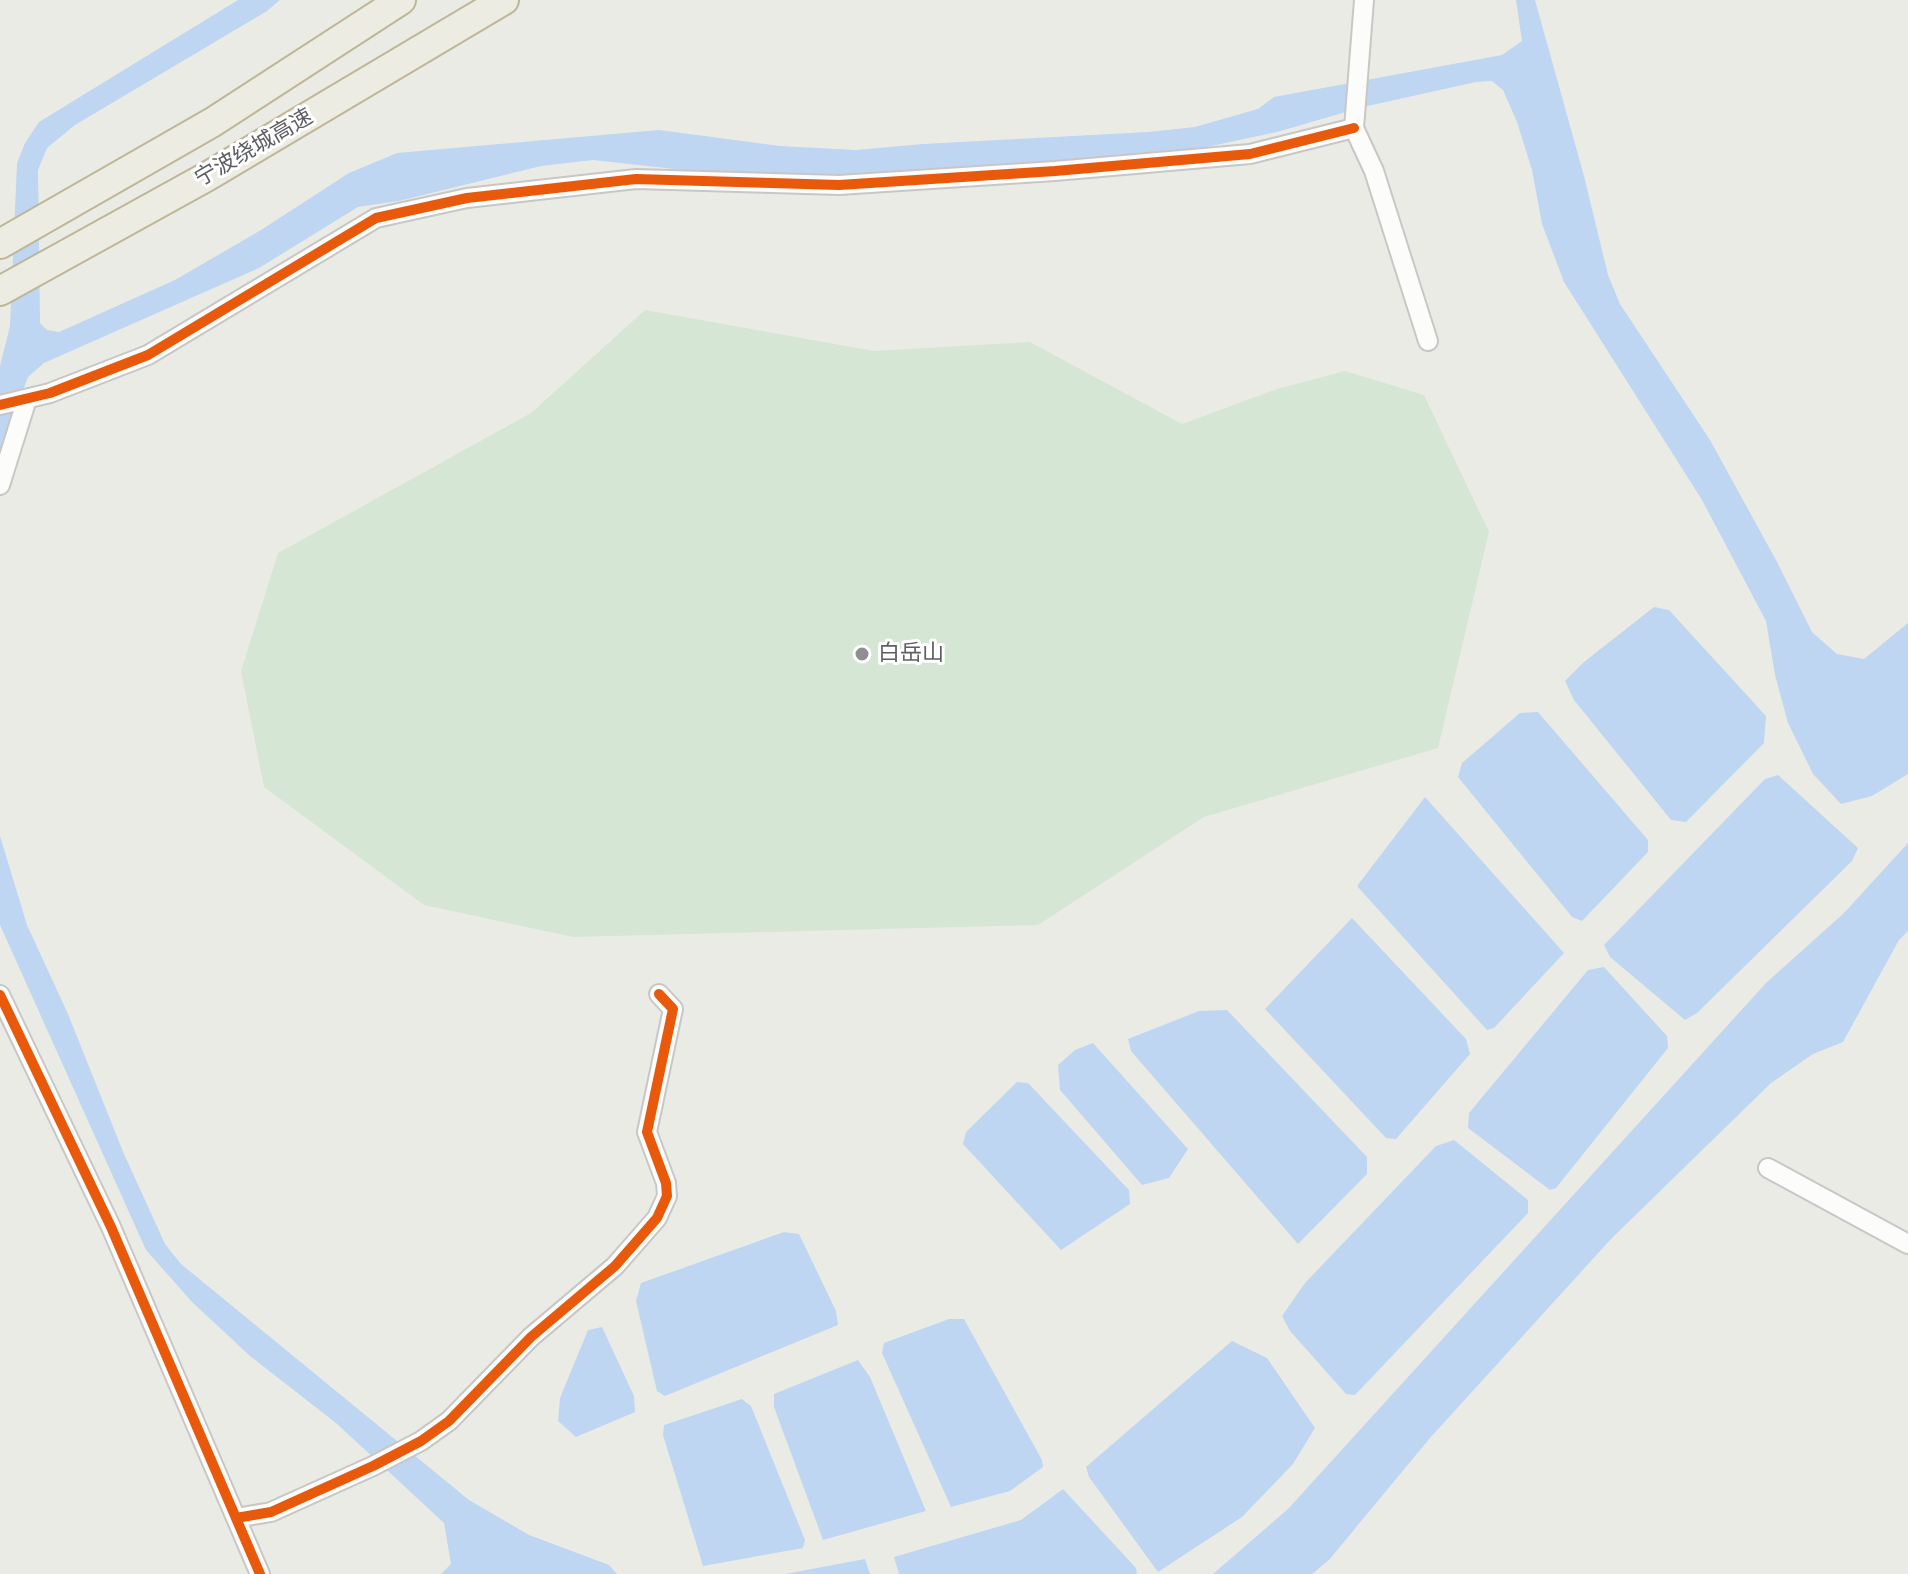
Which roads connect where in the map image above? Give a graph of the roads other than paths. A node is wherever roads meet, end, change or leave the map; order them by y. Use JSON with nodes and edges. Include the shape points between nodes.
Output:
{"nodes":[{"id":1,"x":401,"y":0,"type":"edge"},
{"id":2,"x":504,"y":0,"type":"edge"},
{"id":3,"x":1364,"y":0,"type":"edge"},
{"id":4,"x":1354,"y":119,"type":"junction"},
{"id":5,"x":0,"y":244,"type":"edge"},
{"id":6,"x":0,"y":291,"type":"edge"},
{"id":7,"x":1428,"y":341,"type":"dead end"},
{"id":8,"x":27,"y":399,"type":"junction"},
{"id":9,"x":0,"y":405,"type":"edge"},
{"id":10,"x":0,"y":485,"type":"edge"},
{"id":11,"x":659,"y":994,"type":"dead end"},
{"id":12,"x":0,"y":995,"type":"edge"},
{"id":13,"x":1768,"y":1168,"type":"dead end"},
{"id":14,"x":1908,"y":1244,"type":"edge"},
{"id":15,"x":236,"y":1518,"type":"junction"},
{"id":16,"x":260,"y":1574,"type":"edge"}],
"edges":[{"from":1,"to":5,"type":"highway","name":"宁波绕城高速","via":[[213,122]]},
{"from":2,"to":6,"type":"highway","name":"宁波绕城高速","via":[[208,176]]},
{"from":3,"to":4,"type":"street"},
{"from":4,"to":7,"type":"street"},
{"from":4,"to":8,"type":"street","via":[[1250,154],[839,185],[636,179],[467,198],[376,218],[148,355]]},
{"from":8,"to":9,"type":"street"},
{"from":8,"to":10,"type":"street"},
{"from":11,"to":15,"type":"street","via":[[673,1009],[647,1132],[666,1183],[667,1196],[657,1218],[615,1266],[421,1441],[271,1512]]},
{"from":12,"to":15,"type":"street","via":[[111,1227]]},
{"from":13,"to":14,"type":"street"},
{"from":15,"to":16,"type":"street"}]}
